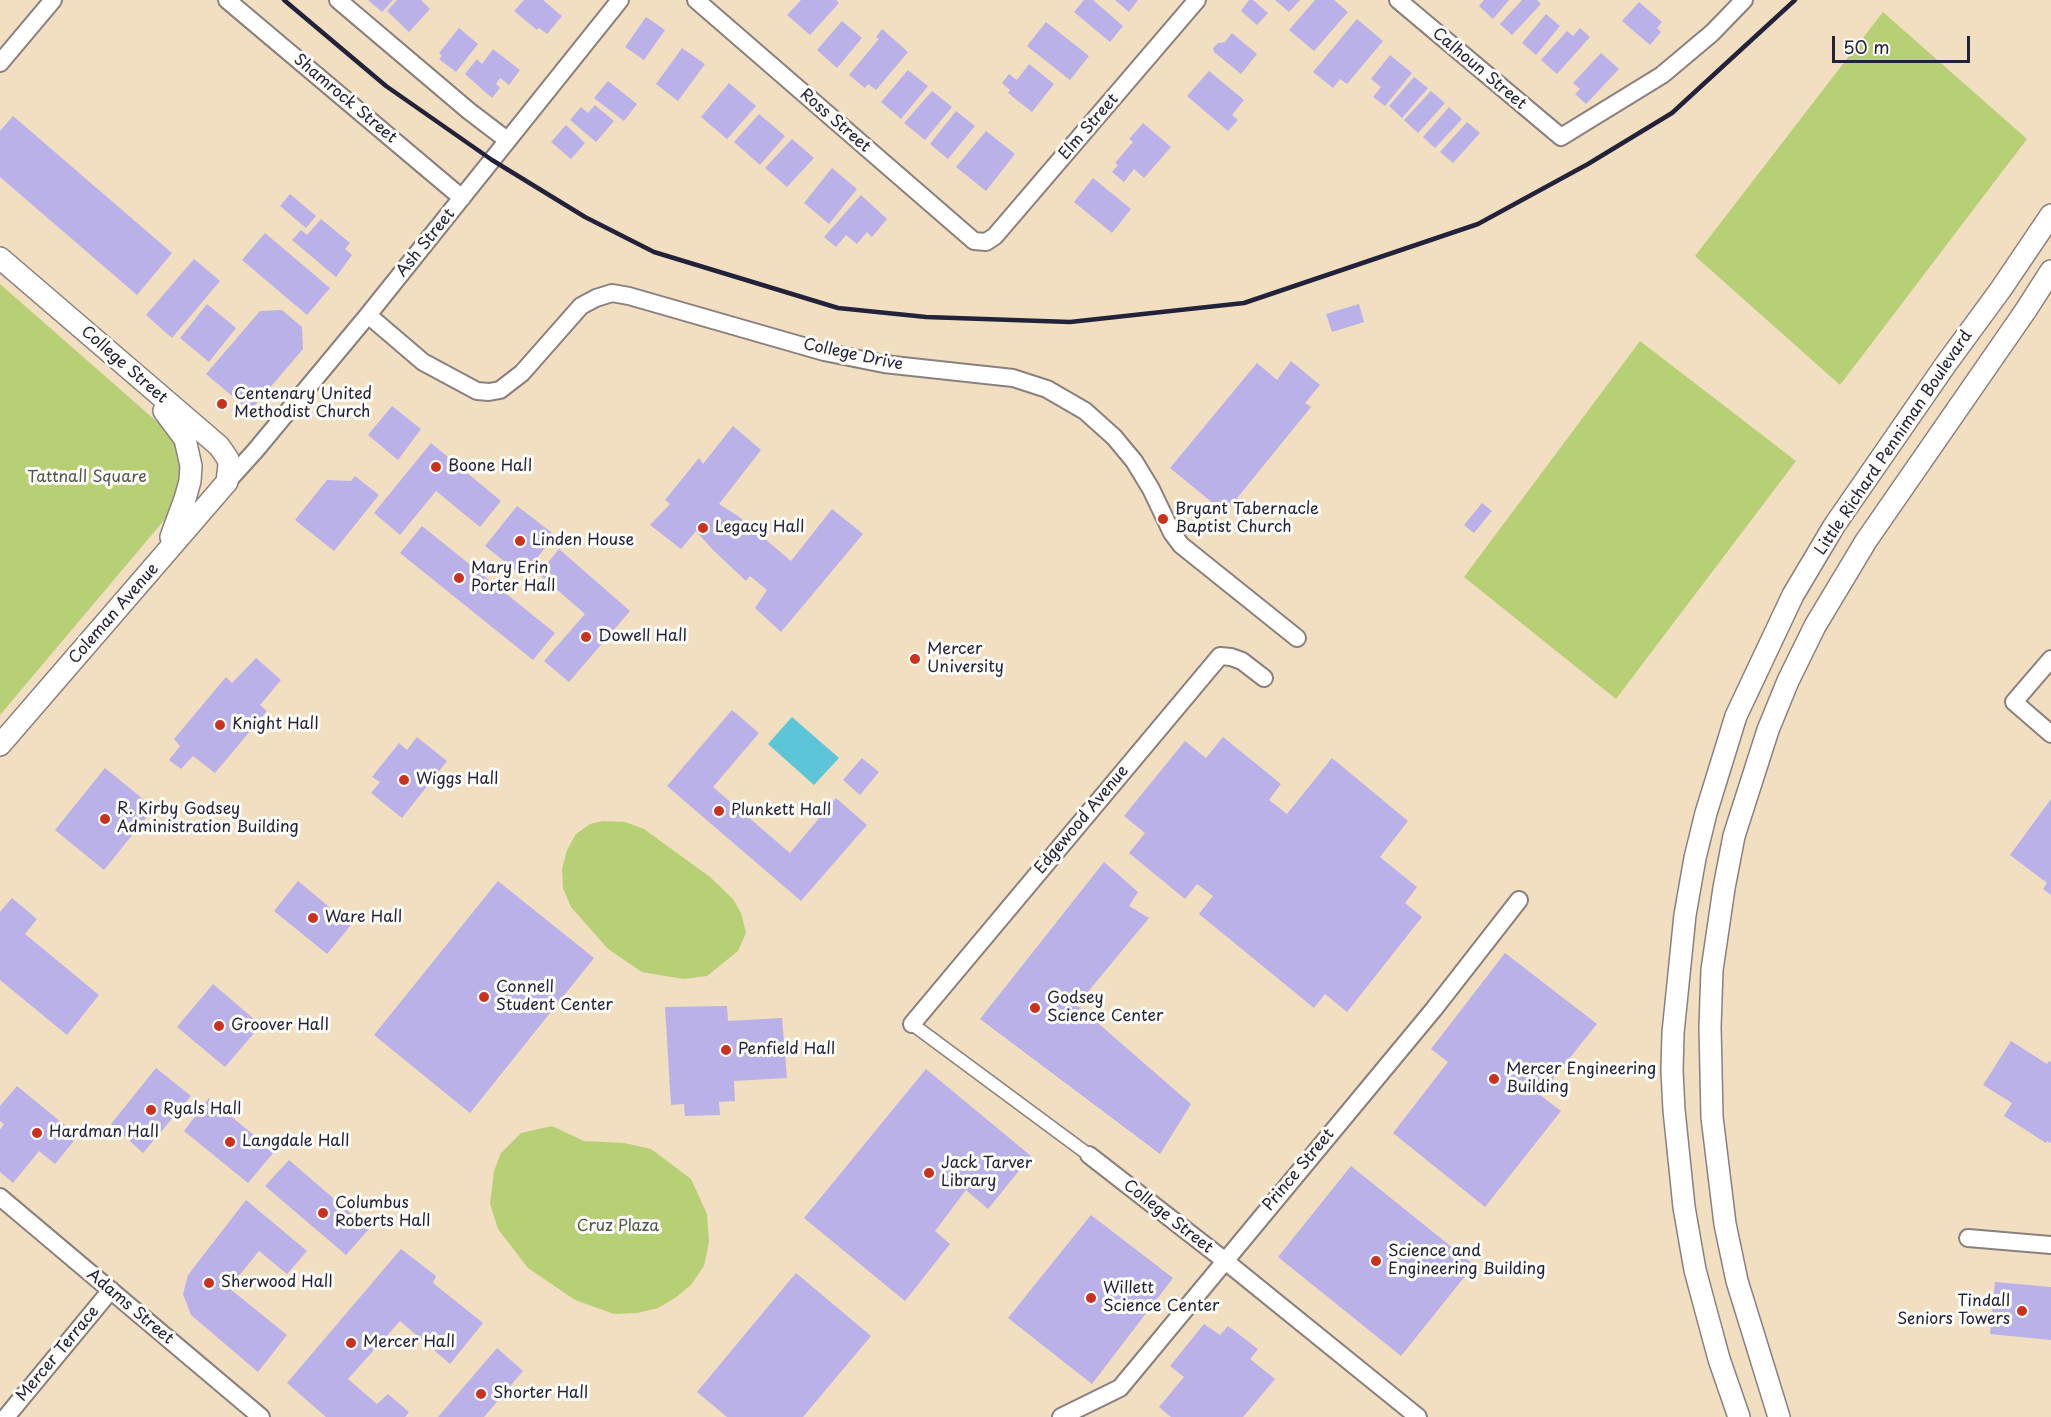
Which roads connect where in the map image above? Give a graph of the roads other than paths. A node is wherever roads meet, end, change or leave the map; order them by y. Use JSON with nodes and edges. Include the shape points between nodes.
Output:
{"nodes":[{"id":1,"x":53,"y":0,"type":"edge"},
{"id":2,"x":227,"y":0,"type":"edge"},
{"id":3,"x":338,"y":0,"type":"edge"},
{"id":4,"x":620,"y":0,"type":"edge"},
{"id":5,"x":696,"y":0,"type":"edge"},
{"id":6,"x":1197,"y":0,"type":"edge"},
{"id":7,"x":1398,"y":0,"type":"edge"},
{"id":8,"x":1744,"y":0,"type":"edge"},
{"id":9,"x":0,"y":63,"type":"edge"},
{"id":10,"x":507,"y":140,"type":"junction"},
{"id":11,"x":462,"y":198,"type":"junction"},
{"id":12,"x":2051,"y":215,"type":"edge"},
{"id":13,"x":974,"y":241,"type":"joint"},
{"id":14,"x":0,"y":258,"type":"edge"},
{"id":15,"x":2051,"y":271,"type":"edge"},
{"id":16,"x":368,"y":315,"type":"junction"},
{"id":17,"x":135,"y":376,"type":"junction"},
{"id":18,"x":227,"y":482,"type":"junction"},
{"id":19,"x":163,"y":557,"type":"junction"},
{"id":20,"x":1296,"y":638,"type":"dead end"},
{"id":21,"x":2051,"y":659,"type":"edge"},
{"id":22,"x":1264,"y":678,"type":"dead end"},
{"id":23,"x":2051,"y":734,"type":"edge"},
{"id":24,"x":0,"y":745,"type":"edge"},
{"id":25,"x":1519,"y":900,"type":"dead end"},
{"id":26,"x":912,"y":1024,"type":"joint"},
{"id":27,"x":1089,"y":1155,"type":"joint"},
{"id":28,"x":0,"y":1197,"type":"edge"},
{"id":29,"x":1968,"y":1238,"type":"dead end"},
{"id":30,"x":2051,"y":1245,"type":"edge"},
{"id":31,"x":1224,"y":1260,"type":"junction"},
{"id":32,"x":111,"y":1290,"type":"junction"},
{"id":33,"x":6,"y":1417,"type":"edge"},
{"id":34,"x":261,"y":1417,"type":"edge"},
{"id":35,"x":1061,"y":1417,"type":"edge"},
{"id":36,"x":1418,"y":1417,"type":"edge"},
{"id":37,"x":1739,"y":1417,"type":"edge"},
{"id":38,"x":1779,"y":1417,"type":"edge"}],
"edges":[{"from":1,"to":9,"type":"street"},
{"from":2,"to":11,"type":"street","name":"Shamrock Street"},
{"from":3,"to":10,"type":"street"},
{"from":4,"to":10,"type":"street","name":"Ash Street"},
{"from":5,"to":13,"type":"street","name":"Ross Street"},
{"from":6,"to":13,"type":"street","name":"Elm Street","via":[[995,236],[986,242]]},
{"from":7,"to":8,"type":"street","name":"Calhoun Street","via":[[1561,137],[1662,75]]},
{"from":10,"to":11,"type":"street","name":"Ash Street"},
{"from":11,"to":16,"type":"street","name":"Ash Street"},
{"from":12,"to":37,"type":"street","name":"Little Richard Penniman Boulevard","via":[[1834,525],[1799,585],[1736,716],[1706,813],[1684,915],[1673,1033],[1674,1110],[1695,1270]]},
{"from":14,"to":17,"type":"street","name":"College Street"},
{"from":15,"to":38,"type":"street","name":"Little Richard Penniman Boulevard","via":[[1866,541],[1815,626],[1768,730],[1734,836],[1712,970],[1712,1117],[1725,1224],[1737,1281]]},
{"from":16,"to":18,"type":"street","name":"Ash Street"},
{"from":16,"to":20,"type":"street","name":"College Drive","via":[[423,362],[477,391],[500,390],[522,373],[581,306],[612,293],[824,352],[874,362],[1013,378],[1047,389],[1085,411],[1114,437],[1151,489],[1181,545]]},
{"from":17,"to":18,"type":"street","name":"College Street","via":[[219,446],[228,459]]},
{"from":17,"to":19,"type":"street","via":[[186,439],[189,452],[190,481]]},
{"from":18,"to":19,"type":"street","name":"Coleman Avenue"},
{"from":19,"to":24,"type":"street","name":"Coleman Avenue"},
{"from":21,"to":23,"type":"street","via":[[2014,702]]},
{"from":22,"to":26,"type":"street","name":"Edgewood Avenue","via":[[1242,661],[1220,656]]},
{"from":25,"to":31,"type":"street","name":"Prince Street","via":[[1434,1009]]},
{"from":26,"to":27,"type":"street","name":"College Street"},
{"from":27,"to":31,"type":"street","name":"College Street"},
{"from":28,"to":32,"type":"street","name":"Adams Street"},
{"from":29,"to":30,"type":"street"},
{"from":31,"to":35,"type":"street","name":"Prince Street","via":[[1120,1388]]},
{"from":31,"to":36,"type":"street","name":"College Street"},
{"from":32,"to":33,"type":"street","name":"Mercer Terrace"},
{"from":32,"to":34,"type":"street","name":"Adams Street"}]}
